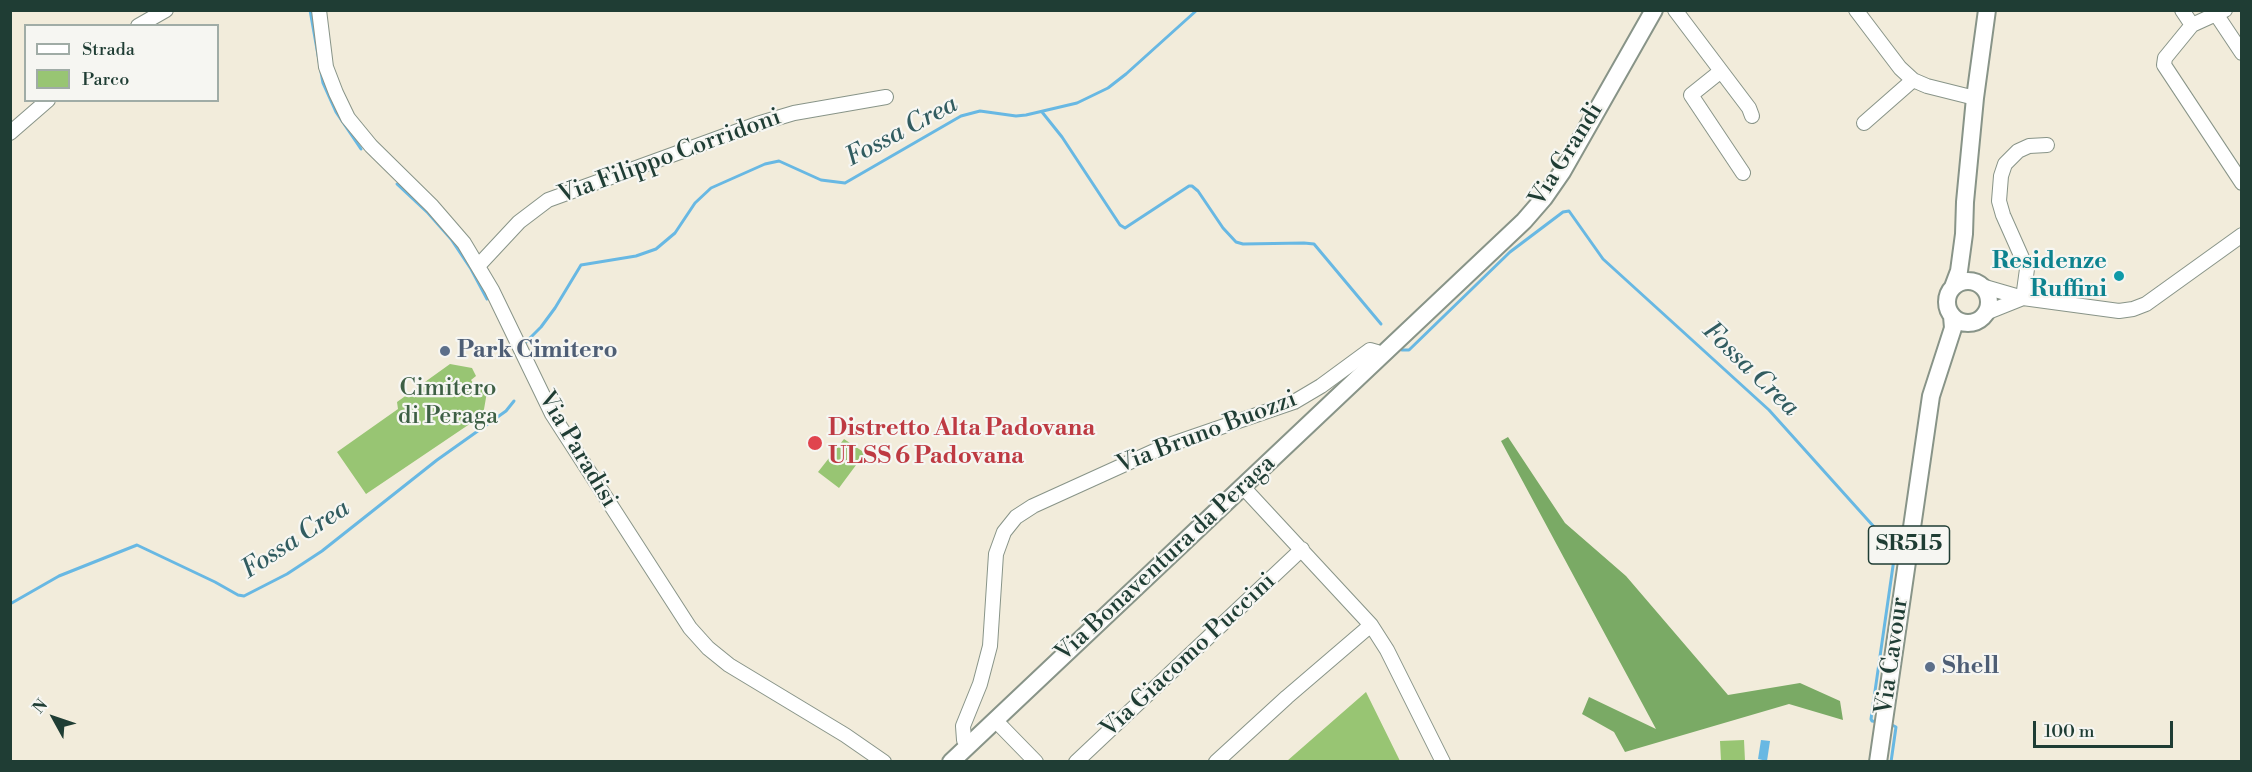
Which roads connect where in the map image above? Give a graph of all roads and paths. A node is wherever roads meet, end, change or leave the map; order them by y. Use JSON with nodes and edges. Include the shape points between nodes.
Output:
{"nodes":[{"id":1,"x":166,"y":10,"type":"edge"},
{"id":2,"x":319,"y":10,"type":"edge"},
{"id":3,"x":1654,"y":10,"type":"edge"},
{"id":4,"x":1675,"y":10,"type":"edge"},
{"id":5,"x":1856,"y":10,"type":"edge"},
{"id":6,"x":1987,"y":10,"type":"edge"},
{"id":7,"x":2182,"y":10,"type":"edge"},
{"id":8,"x":2221,"y":12,"type":"edge"},
{"id":9,"x":142,"y":24,"type":"edge"},
{"id":10,"x":2192,"y":25,"type":"junction"},
{"id":11,"x":2241,"y":53,"type":"edge"},
{"id":12,"x":1721,"y":71,"type":"junction"},
{"id":13,"x":1913,"y":80,"type":"junction"},
{"id":14,"x":886,"y":97,"type":"dead end"},
{"id":15,"x":1975,"y":98,"type":"junction"},
{"id":16,"x":46,"y":102,"type":"edge"},
{"id":17,"x":1752,"y":116,"type":"dead end"},
{"id":18,"x":1864,"y":123,"type":"dead end"},
{"id":19,"x":10,"y":133,"type":"edge"},
{"id":20,"x":2047,"y":145,"type":"dead end"},
{"id":21,"x":1743,"y":173,"type":"dead end"},
{"id":22,"x":2241,"y":183,"type":"edge"},
{"id":23,"x":1964,"y":234,"type":"junction"},
{"id":24,"x":2241,"y":235,"type":"edge"},
{"id":25,"x":478,"y":266,"type":"junction"},
{"id":26,"x":1980,"y":284,"type":"junction"},
{"id":27,"x":1953,"y":287,"type":"junction"},
{"id":28,"x":2024,"y":298,"type":"junction"},
{"id":29,"x":1988,"y":312,"type":"junction"},
{"id":30,"x":1952,"y":316,"type":"junction"},
{"id":31,"x":1973,"y":323,"type":"junction"},
{"id":32,"x":1381,"y":356,"type":"junction"},
{"id":33,"x":1938,"y":373,"type":"junction"},
{"id":34,"x":1243,"y":487,"type":"junction"},
{"id":35,"x":1302,"y":549,"type":"junction"},
{"id":36,"x":1371,"y":625,"type":"junction"},
{"id":37,"x":995,"y":720,"type":"junction"},
{"id":38,"x":968,"y":745,"type":"junction"},
{"id":39,"x":884,"y":762,"type":"edge"},
{"id":40,"x":951,"y":762,"type":"edge"},
{"id":41,"x":1036,"y":762,"type":"edge"},
{"id":42,"x":1076,"y":762,"type":"edge"},
{"id":43,"x":1216,"y":762,"type":"edge"},
{"id":44,"x":1443,"y":762,"type":"edge"},
{"id":45,"x":1878,"y":762,"type":"edge"}],
"edges":[{"from":1,"to":9,"type":"street"},
{"from":2,"to":25,"type":"street","name":"Via Paradisi","via":[[326,67],[348,118],[448,224]]},
{"from":3,"to":32,"type":"main road","name":"Via Grandi","via":[[1544,198]]},
{"from":4,"to":12,"type":"street"},
{"from":5,"to":13,"type":"street"},
{"from":6,"to":15,"type":"main road"},
{"from":7,"to":10,"type":"street"},
{"from":8,"to":10,"type":"street"},
{"from":8,"to":11,"type":"street"},
{"from":10,"to":22,"type":"street","via":[[2165,58],[2164,65]]},
{"from":12,"to":17,"type":"street"},
{"from":12,"to":21,"type":"street","via":[[1691,95]]},
{"from":13,"to":15,"type":"street"},
{"from":13,"to":18,"type":"street"},
{"from":14,"to":25,"type":"street","name":"Via Filippo Corridoni","via":[[794,113],[757,124],[548,200],[519,222]]},
{"from":15,"to":23,"type":"main road"},
{"from":16,"to":19,"type":"street"},
{"from":20,"to":28,"type":"street","via":[[2018,151],[2001,176],[1999,201],[2026,269]]},
{"from":23,"to":26,"type":"main road","via":[[1968,267]]},
{"from":23,"to":27,"type":"main road"},
{"from":24,"to":28,"type":"street","via":[[2137,308],[2119,311]]},
{"from":25,"to":39,"type":"street","name":"Via Paradisi","via":[[552,414],[690,628],[729,665]]},
{"from":26,"to":27,"type":"main road","via":[[1964,281]]},
{"from":26,"to":28,"type":"street"},
{"from":26,"to":29,"type":"main road","via":[[1990,299]]},
{"from":27,"to":30,"type":"main road","via":[[1947,304]]},
{"from":28,"to":29,"type":"street"},
{"from":29,"to":31,"type":"main road"},
{"from":30,"to":31,"type":"main road"},
{"from":30,"to":33,"type":"main road","name":"Via Cavour","number":"SR515","via":[[1953,328]]},
{"from":31,"to":33,"type":"main road","name":"Via Cavour","number":"SR515"},
{"from":32,"to":34,"type":"main road","name":"Via Bonaventura da Peraga"},
{"from":32,"to":38,"type":"street","name":"Via Bruno Buozzi","via":[[1370,350],[1294,402],[1163,447],[1032,506],[1016,517],[1004,532],[996,554],[990,646],[963,726]]},
{"from":33,"to":45,"type":"main road","name":"Via Cavour","number":"SR515","via":[[1931,396]]},
{"from":34,"to":35,"type":"street"},
{"from":34,"to":37,"type":"main road","name":"Via Bonaventura da Peraga"},
{"from":35,"to":36,"type":"street"},
{"from":35,"to":42,"type":"street","name":"Via Giacomo Puccini"},
{"from":36,"to":43,"type":"street"},
{"from":36,"to":44,"type":"street"},
{"from":37,"to":38,"type":"main road","name":"Via Bonaventura da Peraga"},
{"from":37,"to":41,"type":"street"},
{"from":38,"to":40,"type":"main road","name":"Via Bonaventura da Peraga"}]}
